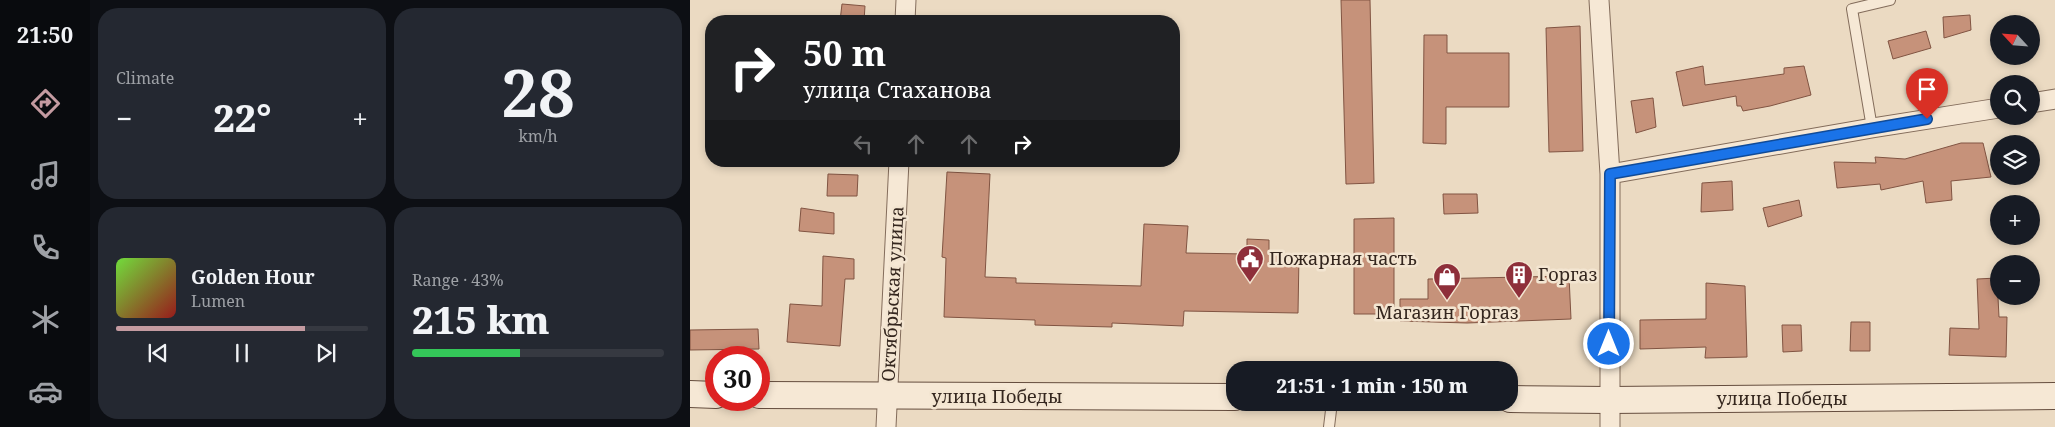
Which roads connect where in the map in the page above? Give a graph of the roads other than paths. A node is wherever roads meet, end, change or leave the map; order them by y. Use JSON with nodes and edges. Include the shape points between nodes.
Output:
{"nodes":[{"id":1,"x":906,"y":0,"type":"edge"},
{"id":2,"x":1599,"y":0,"type":"edge"},
{"id":3,"x":1890,"y":0,"type":"edge"},
{"id":4,"x":905,"y":15,"type":"edge"},
{"id":5,"x":2055,"y":99,"type":"edge"},
{"id":6,"x":2040,"y":102,"type":"edge"},
{"id":7,"x":1990,"y":109,"type":"edge"},
{"id":8,"x":1872,"y":128,"type":"junction"},
{"id":9,"x":899,"y":167,"type":"edge"},
{"id":10,"x":1610,"y":174,"type":"junction"},
{"id":11,"x":690,"y":394,"type":"edge"},
{"id":12,"x":705,"y":394,"type":"edge"},
{"id":13,"x":770,"y":395,"type":"edge"},
{"id":14,"x":2055,"y":396,"type":"edge"},
{"id":15,"x":888,"y":397,"type":"junction"},
{"id":16,"x":1226,"y":397,"type":"edge"},
{"id":17,"x":1518,"y":399,"type":"edge"},
{"id":18,"x":1609,"y":400,"type":"junction"},
{"id":19,"x":1331,"y":411,"type":"edge"},
{"id":20,"x":886,"y":427,"type":"edge"},
{"id":21,"x":1329,"y":427,"type":"edge"},
{"id":22,"x":1610,"y":427,"type":"edge"}],
"edges":[{"from":1,"to":4,"type":"street"},
{"from":2,"to":10,"type":"street"},
{"from":3,"to":8,"type":"lane","via":[[1852,9]]},
{"from":5,"to":6,"type":"street"},
{"from":7,"to":8,"type":"street"},
{"from":8,"to":10,"type":"street"},
{"from":9,"to":15,"type":"street","name":"Октябрьская улица"},
{"from":10,"to":18,"type":"street"},
{"from":11,"to":12,"type":"street"},
{"from":13,"to":15,"type":"street","name":"улица Победы"},
{"from":14,"to":18,"type":"street","name":"улица Победы"},
{"from":15,"to":16,"type":"street","name":"улица Победы"},
{"from":15,"to":20,"type":"street","name":"Октябрьская улица"},
{"from":17,"to":18,"type":"street","name":"улица Победы"},
{"from":18,"to":22,"type":"street"},
{"from":19,"to":21,"type":"lane"}]}
